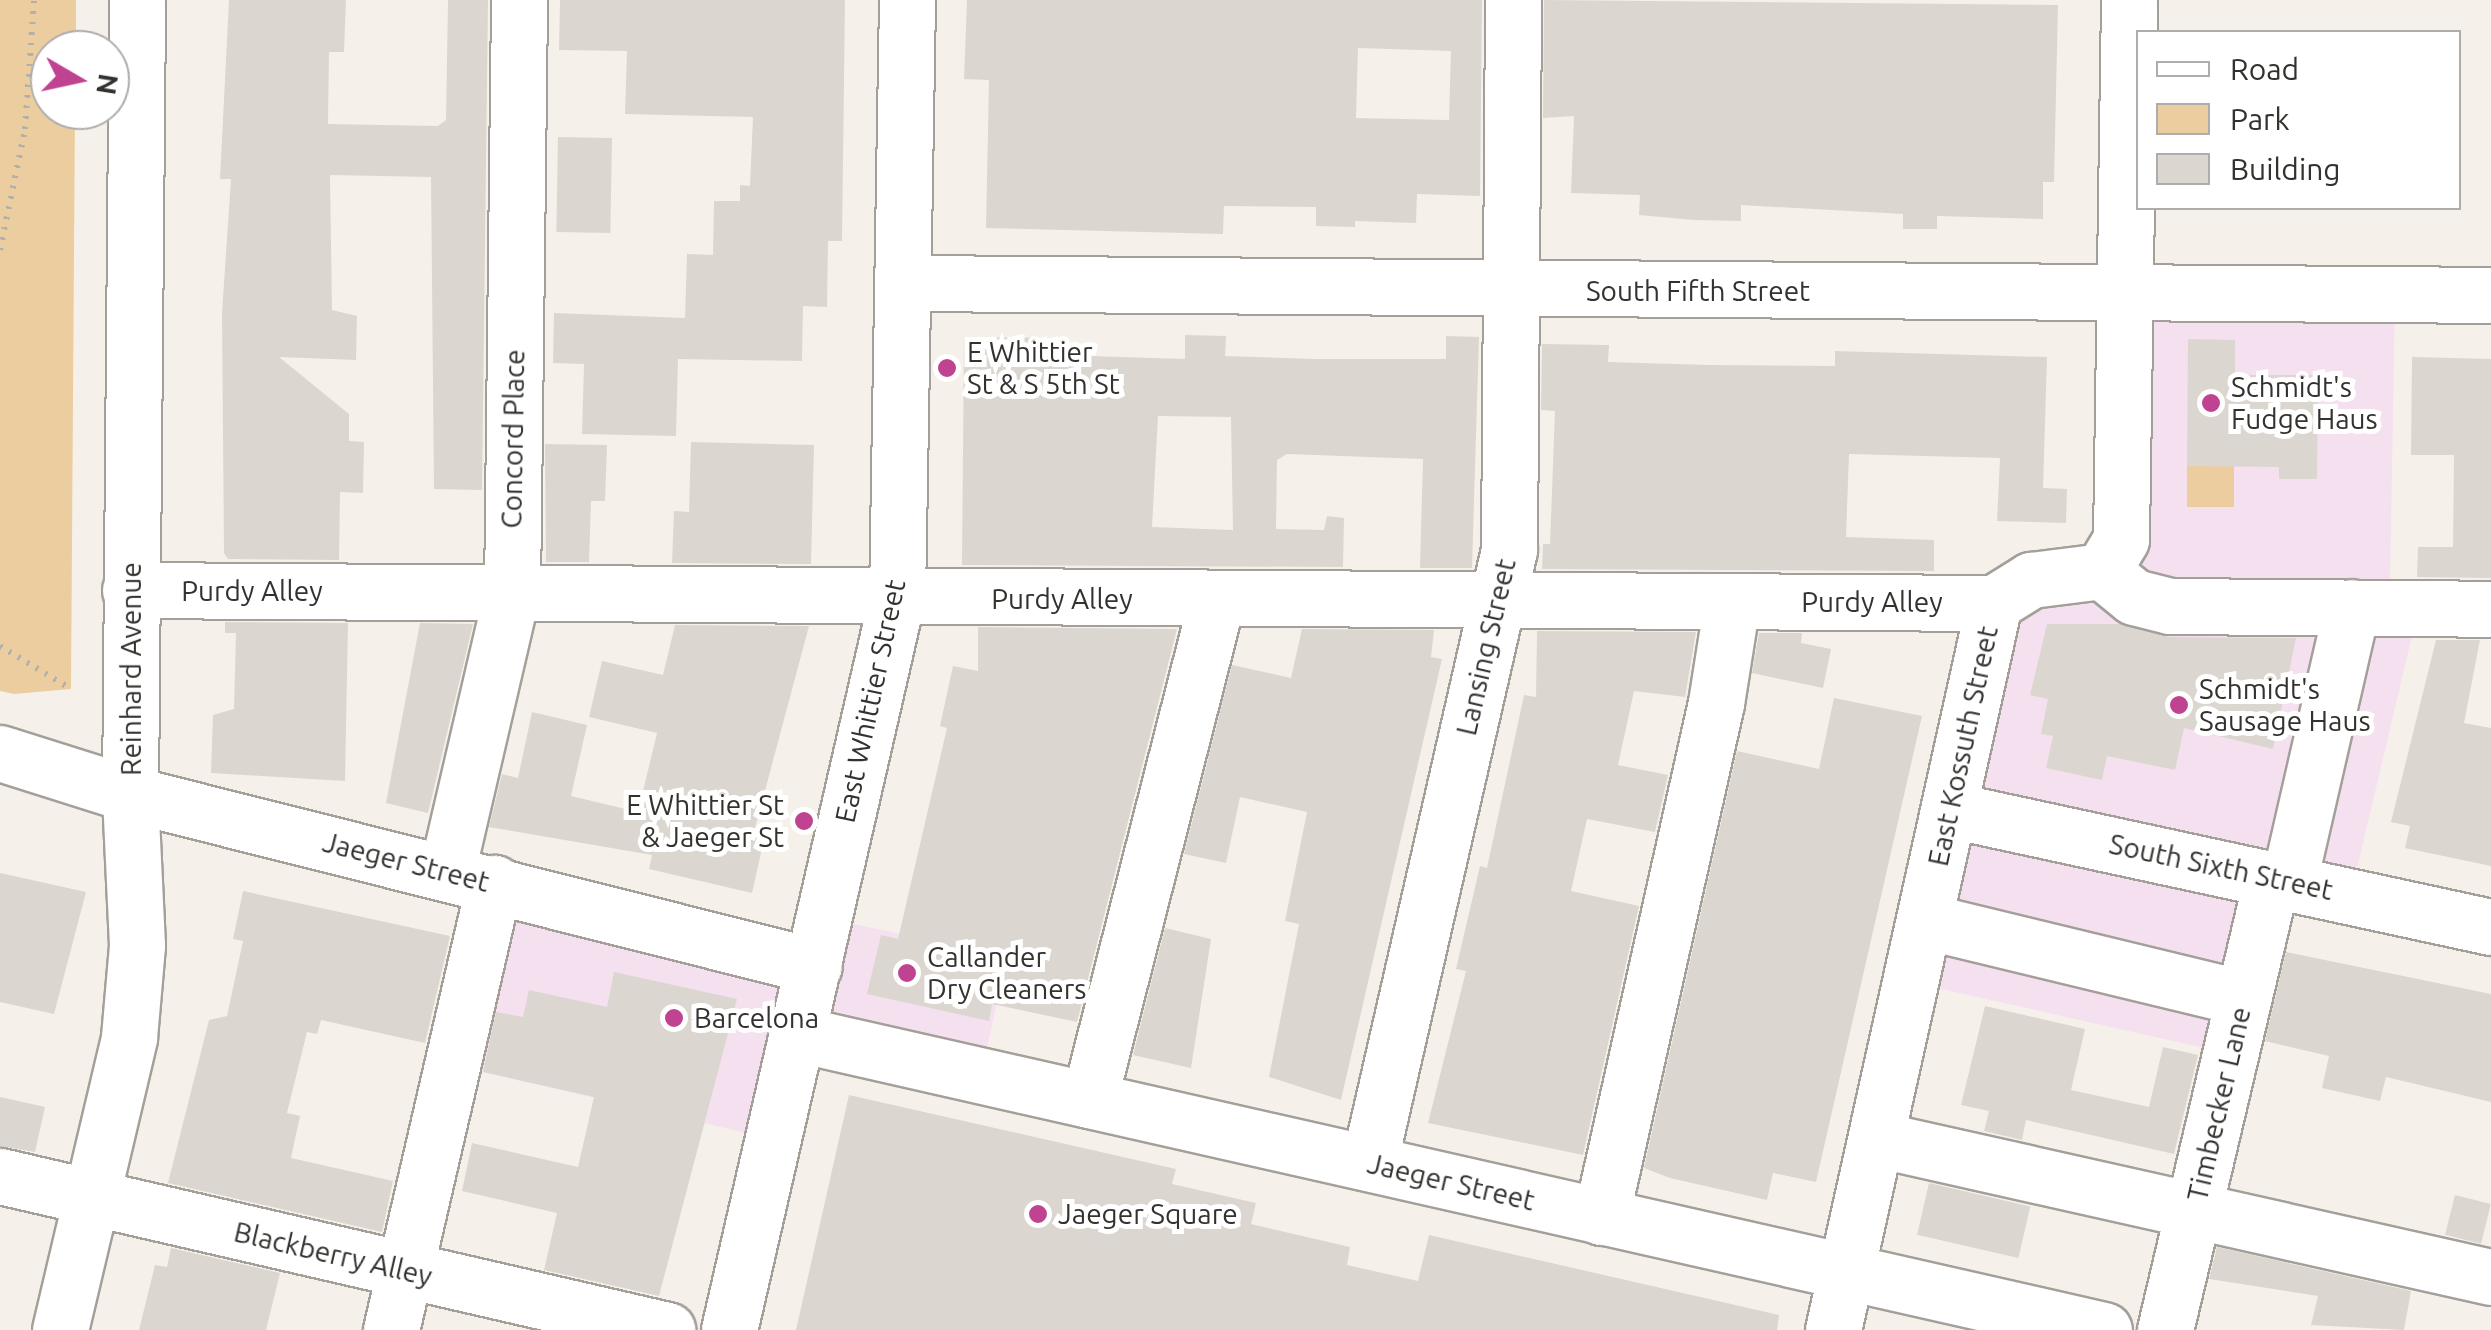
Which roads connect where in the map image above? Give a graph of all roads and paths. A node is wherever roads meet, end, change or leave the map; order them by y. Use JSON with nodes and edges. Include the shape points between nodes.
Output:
{"nodes":[{"id":1,"x":34,"y":0,"type":"edge"},
{"id":2,"x":137,"y":0,"type":"edge"},
{"id":3,"x":519,"y":0,"type":"edge"},
{"id":4,"x":907,"y":0,"type":"edge"},
{"id":5,"x":1513,"y":0,"type":"edge"},
{"id":6,"x":2129,"y":0,"type":"edge"},
{"id":7,"x":0,"y":250,"type":"edge"},
{"id":8,"x":905,"y":283,"type":"junction"},
{"id":9,"x":1512,"y":290,"type":"junction"},
{"id":10,"x":2126,"y":293,"type":"junction"},
{"id":11,"x":2491,"y":296,"type":"edge"},
{"id":12,"x":2102,"y":571,"type":"junction"},
{"id":13,"x":130,"y":590,"type":"junction"},
{"id":14,"x":512,"y":592,"type":"junction"},
{"id":15,"x":897,"y":597,"type":"junction"},
{"id":16,"x":1217,"y":599,"type":"junction"},
{"id":17,"x":1501,"y":600,"type":"junction"},
{"id":18,"x":1732,"y":602,"type":"junction"},
{"id":19,"x":1994,"y":603,"type":"junction"},
{"id":20,"x":2352,"y":607,"type":"junction"},
{"id":21,"x":2491,"y":609,"type":"edge"},
{"id":22,"x":0,"y":646,"type":"edge"},
{"id":23,"x":71,"y":689,"type":"dead end"},
{"id":24,"x":0,"y":753,"type":"edge"},
{"id":25,"x":130,"y":794,"type":"junction"},
{"id":26,"x":1951,"y":810,"type":"junction"},
{"id":27,"x":470,"y":877,"type":"junction"},
{"id":28,"x":2281,"y":879,"type":"junction"},
{"id":29,"x":1926,"y":920,"type":"junction"},
{"id":30,"x":2491,"y":927,"type":"edge"},
{"id":31,"x":814,"y":966,"type":"junction"},
{"id":32,"x":2243,"y":998,"type":"junction"},
{"id":33,"x":798,"y":1034,"type":"junction"},
{"id":34,"x":1090,"y":1100,"type":"junction"},
{"id":35,"x":1876,"y":1139,"type":"junction"},
{"id":36,"x":1369,"y":1164,"type":"junction"},
{"id":37,"x":0,"y":1176,"type":"edge"},
{"id":38,"x":90,"y":1197,"type":"junction"},
{"id":39,"x":2193,"y":1212,"type":"junction"},
{"id":40,"x":1601,"y":1217,"type":"junction"},
{"id":41,"x":405,"y":1271,"type":"junction"},
{"id":42,"x":1846,"y":1273,"type":"junction"},
{"id":43,"x":2491,"y":1276,"type":"edge"},
{"id":44,"x":60,"y":1330,"type":"edge"},
{"id":45,"x":391,"y":1330,"type":"edge"},
{"id":46,"x":667,"y":1330,"type":"edge"},
{"id":47,"x":728,"y":1330,"type":"edge"},
{"id":48,"x":1833,"y":1330,"type":"edge"},
{"id":49,"x":2104,"y":1330,"type":"edge"},
{"id":50,"x":2165,"y":1330,"type":"edge"}],
"edges":[{"from":1,"to":7,"type":"path","via":[[25,129]]},
{"from":2,"to":13,"type":"street","name":"Reinhard Avenue"},
{"from":3,"to":14,"type":"street","name":"Concord Place"},
{"from":4,"to":8,"type":"street","name":"East Whittier Street"},
{"from":5,"to":9,"type":"street","name":"Lansing Street"},
{"from":6,"to":10,"type":"street"},
{"from":8,"to":9,"type":"street","name":"South Fifth Street"},
{"from":8,"to":15,"type":"street","name":"East Whittier Street"},
{"from":9,"to":10,"type":"street","name":"South Fifth Street"},
{"from":9,"to":17,"type":"street","name":"Lansing Street","via":[[1509,550]]},
{"from":10,"to":11,"type":"street","name":"South Fifth Street"},
{"from":10,"to":12,"type":"street","via":[[2121,539]]},
{"from":12,"to":19,"type":"street","name":"East Kossuth Street","via":[[2031,580]]},
{"from":12,"to":20,"type":"street","via":[[2134,597],[2170,606]]},
{"from":13,"to":14,"type":"street","name":"Purdy Alley"},
{"from":13,"to":25,"type":"street","name":"Reinhard Avenue"},
{"from":14,"to":15,"type":"street","name":"Purdy Alley"},
{"from":14,"to":27,"type":"street","name":"Concord Place"},
{"from":15,"to":16,"type":"street","name":"Purdy Alley"},
{"from":15,"to":31,"type":"street","name":"East Whittier Street"},
{"from":16,"to":17,"type":"street","name":"Purdy Alley"},
{"from":16,"to":34,"type":"street"},
{"from":17,"to":18,"type":"street","name":"Purdy Alley"},
{"from":17,"to":36,"type":"street","name":"Lansing Street"},
{"from":18,"to":19,"type":"street","name":"Purdy Alley"},
{"from":18,"to":40,"type":"street","via":[[1716,703]]},
{"from":19,"to":26,"type":"street","name":"East Kossuth Street"},
{"from":20,"to":21,"type":"street"},
{"from":20,"to":28,"type":"street","name":"Timbecker Lane"},
{"from":22,"to":23,"type":"path"},
{"from":24,"to":25,"type":"street","name":"Jaeger Street"},
{"from":25,"to":27,"type":"street","name":"Jaeger Street"},
{"from":25,"to":38,"type":"street","name":"Reinhard Avenue","via":[[137,946],[128,1037]]},
{"from":26,"to":28,"type":"street","name":"South Sixth Street"},
{"from":26,"to":29,"type":"street","name":"East Kossuth Street"},
{"from":27,"to":31,"type":"street","name":"Jaeger Street"},
{"from":27,"to":41,"type":"street","name":"Concord Place"},
{"from":28,"to":30,"type":"street","name":"South Sixth Street"},
{"from":28,"to":32,"type":"street","name":"Timbecker Lane"},
{"from":29,"to":32,"type":"street"},
{"from":29,"to":35,"type":"street","name":"East Kossuth Street"},
{"from":31,"to":33,"type":"street","name":"East Whittier Street"},
{"from":32,"to":39,"type":"street","name":"Timbecker Lane"},
{"from":33,"to":34,"type":"street","name":"Jaeger Street"},
{"from":33,"to":47,"type":"street","name":"East Whittier Street"},
{"from":34,"to":36,"type":"street","name":"Jaeger Street"},
{"from":35,"to":39,"type":"street"},
{"from":35,"to":42,"type":"street","name":"East Kossuth Street"},
{"from":36,"to":40,"type":"street","name":"Jaeger Street"},
{"from":37,"to":38,"type":"street","name":"Blackberry Alley"},
{"from":38,"to":41,"type":"street","name":"Blackberry Alley"},
{"from":38,"to":44,"type":"street","name":"Reinhard Avenue"},
{"from":39,"to":43,"type":"street"},
{"from":39,"to":50,"type":"street","name":"Timbecker Lane"},
{"from":40,"to":42,"type":"street","name":"Jaeger Street"},
{"from":41,"to":45,"type":"street","name":"Concord Place"},
{"from":41,"to":46,"type":"street","name":"Blackberry Alley"},
{"from":42,"to":48,"type":"street","name":"East Kossuth Street"},
{"from":42,"to":49,"type":"street","name":"Jaeger Street"}]}
